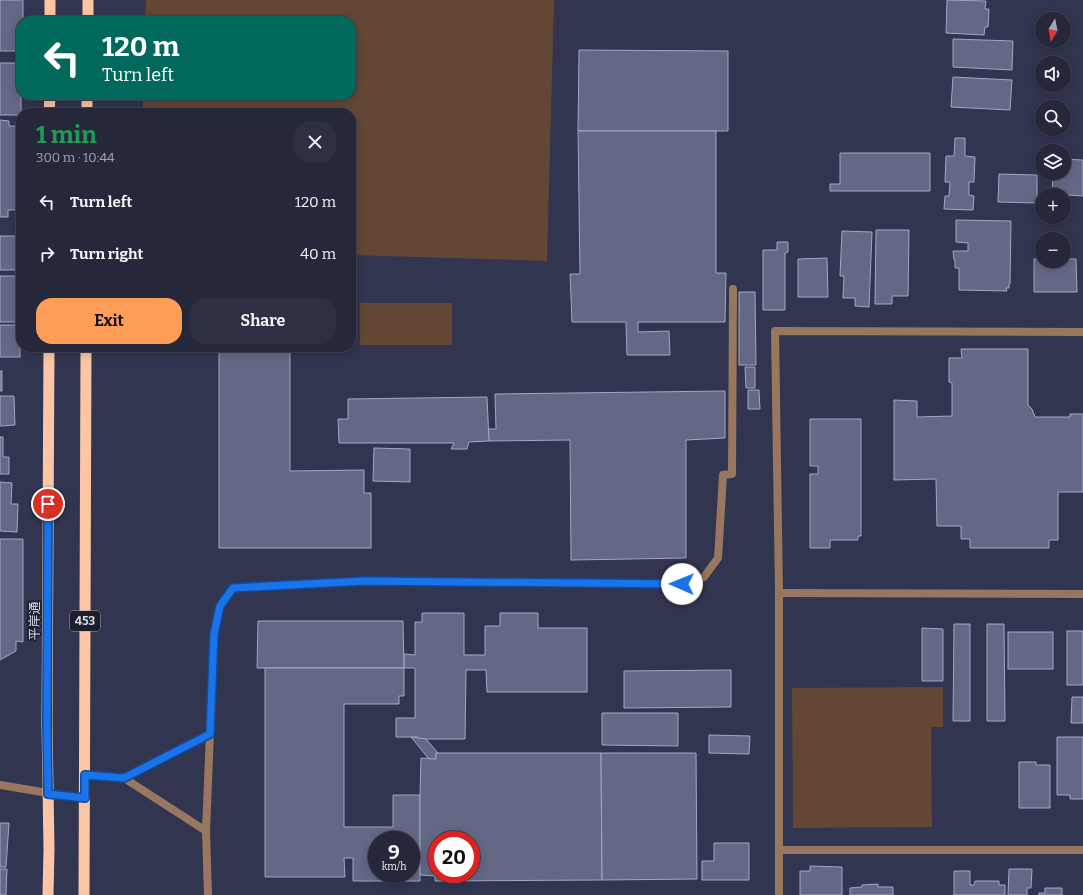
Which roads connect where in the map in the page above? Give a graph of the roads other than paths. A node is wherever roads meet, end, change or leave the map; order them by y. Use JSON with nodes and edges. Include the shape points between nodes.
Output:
{"nodes":[{"id":1,"x":50,"y":0,"type":"edge"},
{"id":2,"x":88,"y":0,"type":"edge"},
{"id":3,"x":50,"y":16,"type":"edge"},
{"id":4,"x":88,"y":16,"type":"edge"},
{"id":5,"x":733,"y":289,"type":"dead end"},
{"id":6,"x":1083,"y":332,"type":"edge"},
{"id":7,"x":49,"y":352,"type":"edge"},
{"id":8,"x":86,"y":352,"type":"edge"},
{"id":9,"x":779,"y":593,"type":"junction"},
{"id":10,"x":1083,"y":594,"type":"edge"},
{"id":11,"x":210,"y":734,"type":"junction"},
{"id":12,"x":85,"y":775,"type":"junction"},
{"id":13,"x":124,"y":778,"type":"junction"},
{"id":14,"x":0,"y":785,"type":"edge"},
{"id":15,"x":48,"y":794,"type":"junction"},
{"id":16,"x":85,"y":798,"type":"junction"},
{"id":17,"x":206,"y":831,"type":"junction"},
{"id":18,"x":779,"y":850,"type":"junction"},
{"id":19,"x":1083,"y":850,"type":"edge"},
{"id":20,"x":48,"y":895,"type":"edge"},
{"id":21,"x":84,"y":895,"type":"edge"},
{"id":22,"x":208,"y":895,"type":"edge"},
{"id":23,"x":779,"y":895,"type":"edge"}],
"edges":[{"from":1,"to":3,"type":"highway"},
{"from":2,"to":4,"type":"highway"},
{"from":5,"to":11,"type":"street","via":[[732,474],[723,475],[718,558],[704,577],[682,584],[364,581],[233,588],[220,606],[214,634]]},
{"from":6,"to":9,"type":"street","via":[[775,332]]},
{"from":7,"to":15,"type":"highway","name":"平岸通"},
{"from":8,"to":12,"type":"highway","number":"453"},
{"from":9,"to":10,"type":"street"},
{"from":9,"to":18,"type":"street"},
{"from":11,"to":13,"type":"street"},
{"from":11,"to":17,"type":"street"},
{"from":12,"to":13,"type":"street"},
{"from":12,"to":16,"type":"highway","number":"453"},
{"from":13,"to":17,"type":"street"},
{"from":14,"to":15,"type":"street"},
{"from":15,"to":16,"type":"street"},
{"from":15,"to":20,"type":"highway","name":"平岸通"},
{"from":16,"to":21,"type":"highway","number":"453"},
{"from":17,"to":22,"type":"street"},
{"from":18,"to":19,"type":"street"},
{"from":18,"to":23,"type":"street"}]}
